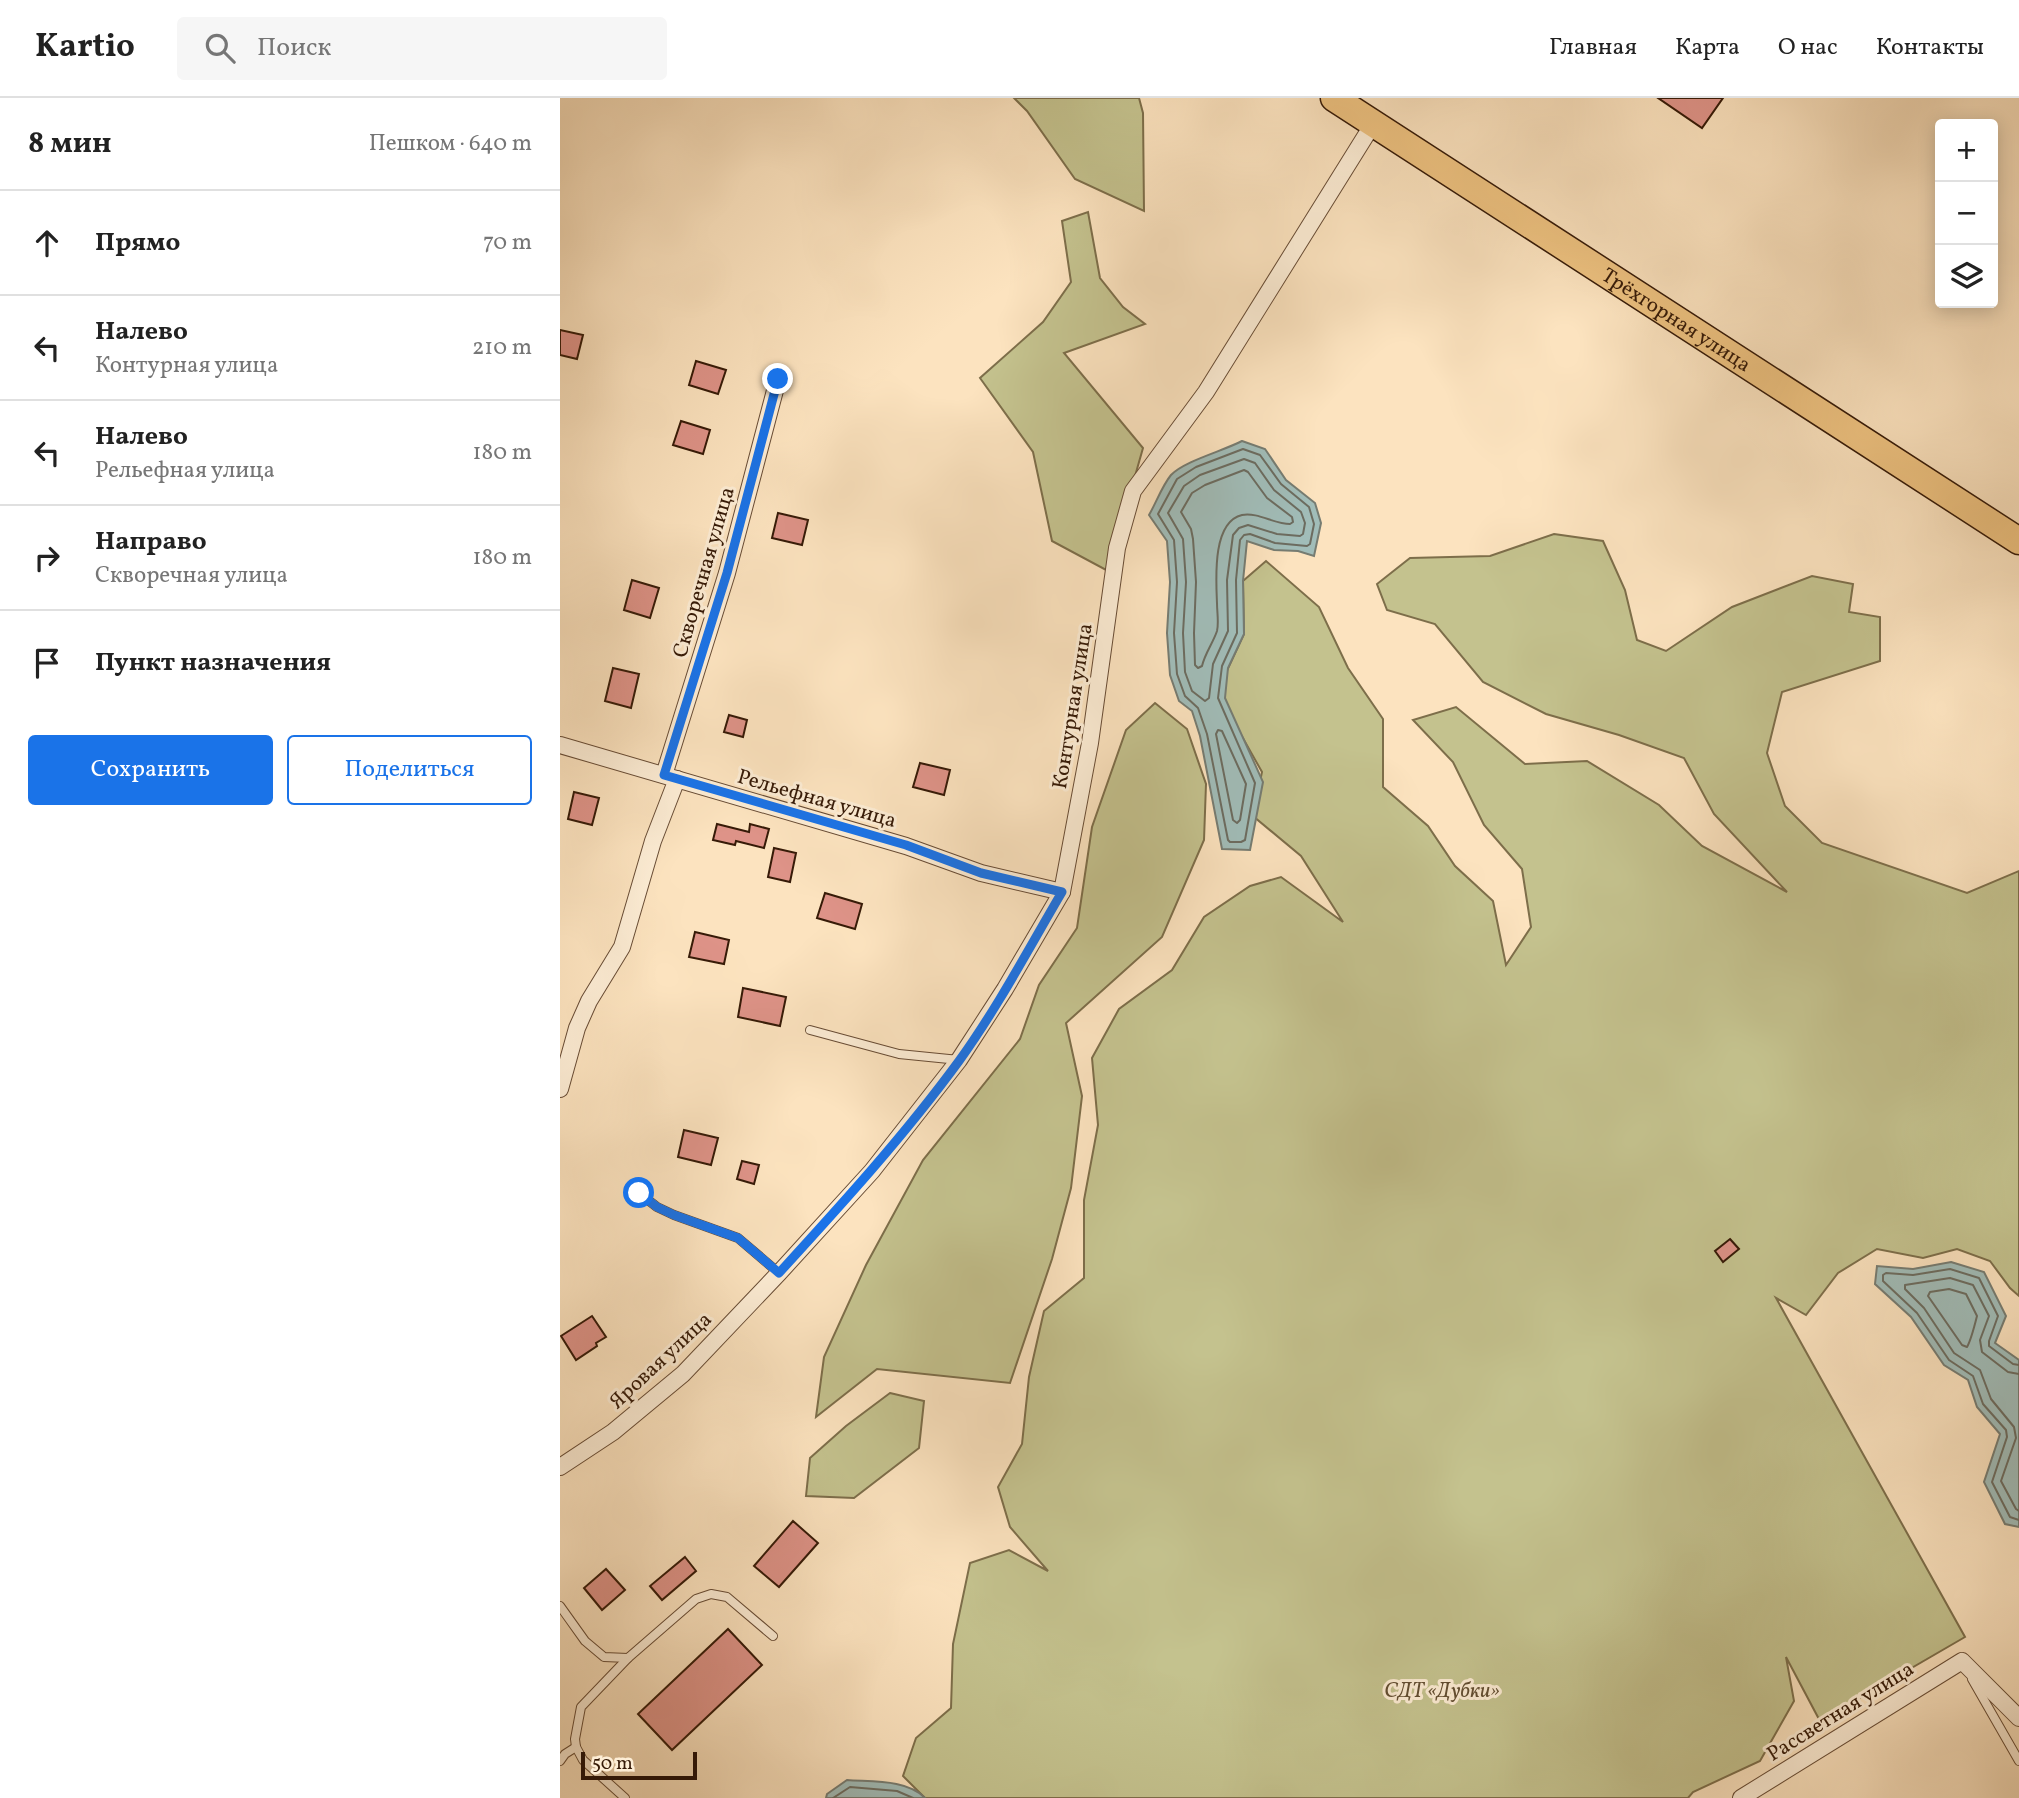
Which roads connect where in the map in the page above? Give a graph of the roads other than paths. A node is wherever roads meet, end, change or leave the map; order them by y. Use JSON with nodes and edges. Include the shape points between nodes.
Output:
{"nodes":[{"id":1,"x":1335,"y":98,"type":"edge"},
{"id":2,"x":1373,"y":124,"type":"junction"},
{"id":3,"x":778,"y":379,"type":"dead end"},
{"id":4,"x":2019,"y":541,"type":"edge"},
{"id":5,"x":560,"y":745,"type":"edge"},
{"id":6,"x":671,"y":777,"type":"junction"},
{"id":7,"x":1062,"y":892,"type":"junction"},
{"id":8,"x":810,"y":1030,"type":"dead end"},
{"id":9,"x":959,"y":1060,"type":"junction"},
{"id":10,"x":560,"y":1089,"type":"edge"},
{"id":11,"x":639,"y":1193,"type":"dead end"},
{"id":12,"x":779,"y":1273,"type":"junction"},
{"id":13,"x":560,"y":1467,"type":"edge"},
{"id":14,"x":560,"y":1606,"type":"edge"},
{"id":15,"x":773,"y":1636,"type":"dead end"},
{"id":16,"x":628,"y":1658,"type":"junction"},
{"id":17,"x":1962,"y":1661,"type":"junction"},
{"id":18,"x":2019,"y":1718,"type":"edge"},
{"id":19,"x":576,"y":1747,"type":"junction"},
{"id":20,"x":560,"y":1761,"type":"edge"},
{"id":21,"x":2019,"y":1761,"type":"edge"},
{"id":22,"x":625,"y":1798,"type":"edge"},
{"id":23,"x":1741,"y":1798,"type":"edge"}],
"edges":[{"from":1,"to":2,"type":"highway","name":"Трёхгорная улица"},
{"from":2,"to":4,"type":"highway","name":"Трёхгорная улица"},
{"from":2,"to":7,"type":"street","name":"Контурная улица","via":[[1206,392],[1133,492],[1117,548],[1090,743]]},
{"from":3,"to":6,"type":"street","name":"Скворечная улица"},
{"from":5,"to":6,"type":"street","name":"Рельефная улица"},
{"from":6,"to":7,"type":"street","name":"Рельефная улица","via":[[906,845],[981,873]]},
{"from":6,"to":10,"type":"street","name":"Скворечная улица","via":[[622,947],[589,1001]]},
{"from":7,"to":9,"type":"street","name":"Контурная улица"},
{"from":8,"to":9,"type":"lane","via":[[900,1054]]},
{"from":9,"to":12,"type":"street","name":"Контурная улица","via":[[872,1171]]},
{"from":11,"to":12,"type":"lane","via":[[674,1215],[738,1238]]},
{"from":12,"to":13,"type":"street","name":"Яровая улица","via":[[683,1374],[613,1432]]},
{"from":14,"to":16,"type":"lane","via":[[585,1641],[604,1657]]},
{"from":15,"to":16,"type":"lane","via":[[727,1597],[711,1594],[696,1599]]},
{"from":16,"to":19,"type":"lane","via":[[580,1707]]},
{"from":17,"to":18,"type":"street"},
{"from":17,"to":21,"type":"lane"},
{"from":17,"to":23,"type":"street","name":"Рассветная улица"},
{"from":19,"to":20,"type":"lane"},
{"from":19,"to":22,"type":"lane","via":[[583,1760]]}]}
